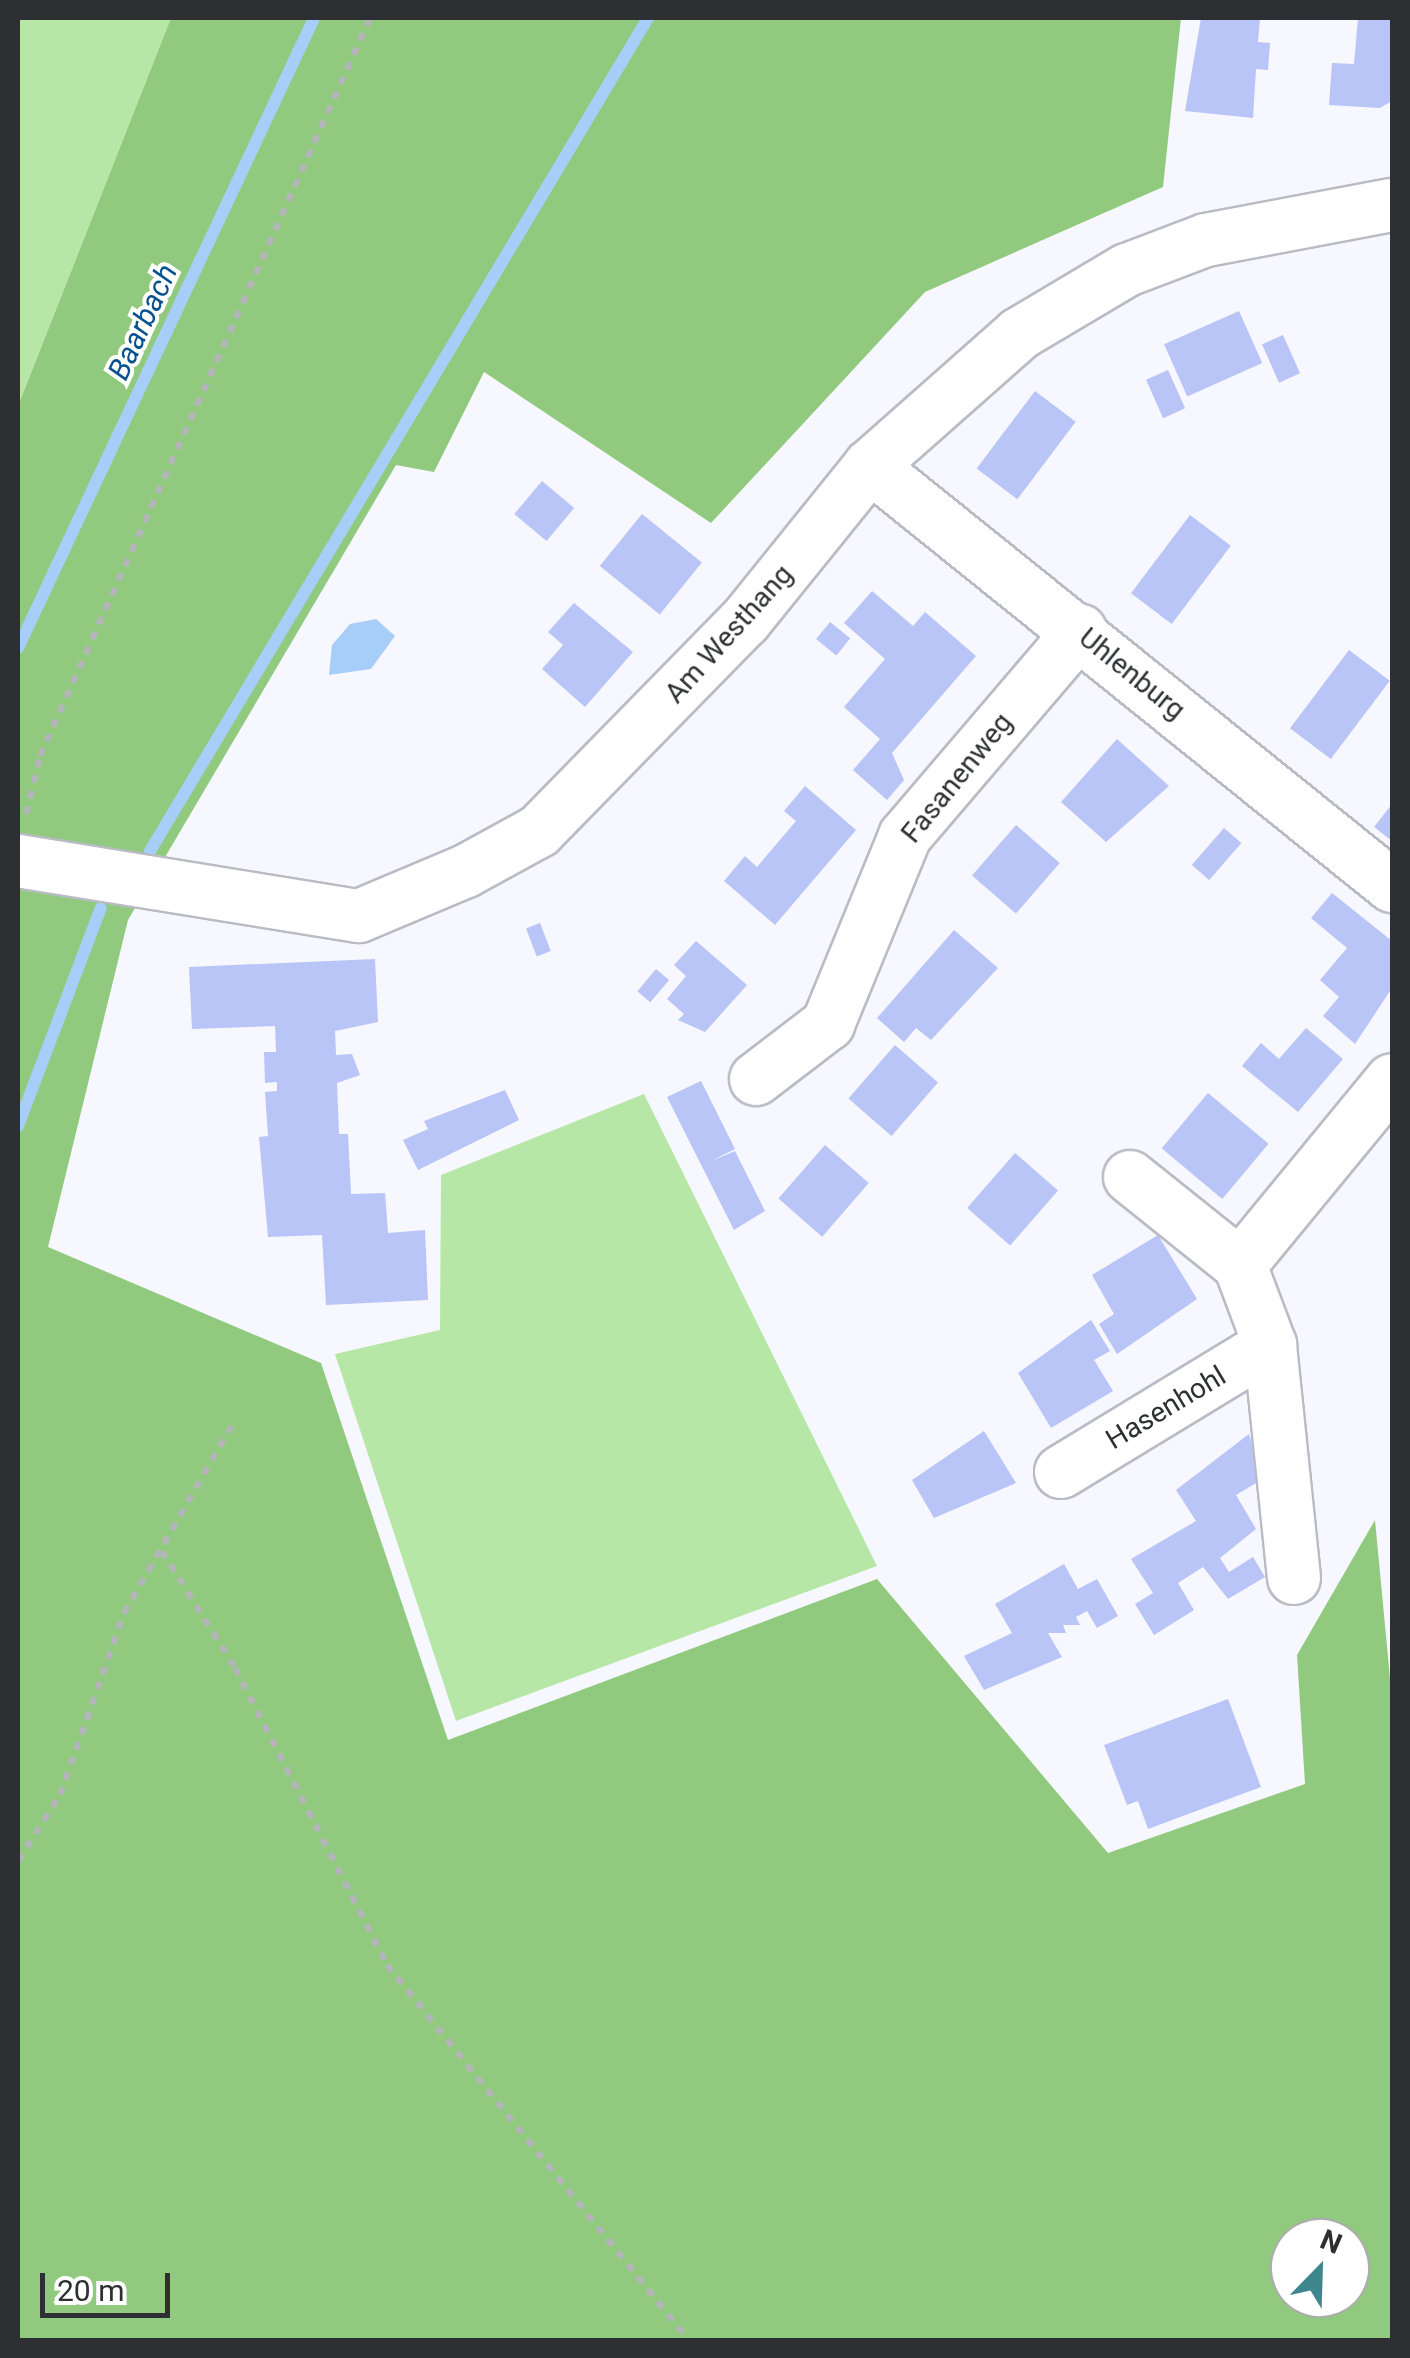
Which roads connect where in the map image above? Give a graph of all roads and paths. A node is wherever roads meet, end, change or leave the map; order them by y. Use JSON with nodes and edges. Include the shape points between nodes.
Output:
{"nodes":[{"id":1,"x":370,"y":18,"type":"edge"},
{"id":2,"x":1392,"y":205,"type":"edge"},
{"id":3,"x":870,"y":466,"type":"junction"},
{"id":4,"x":1080,"y":632,"type":"junction"},
{"id":5,"x":20,"y":846,"type":"edge"},
{"id":6,"x":1392,"y":886,"type":"edge"},
{"id":7,"x":756,"y":1079,"type":"dead end"},
{"id":8,"x":1392,"y":1080,"type":"edge"},
{"id":9,"x":1130,"y":1177,"type":"dead end"},
{"id":10,"x":1240,"y":1265,"type":"junction"},
{"id":11,"x":1270,"y":1345,"type":"junction"},
{"id":12,"x":232,"y":1425,"type":"dead end"},
{"id":13,"x":1062,"y":1472,"type":"dead end"},
{"id":14,"x":162,"y":1551,"type":"junction"},
{"id":15,"x":1294,"y":1578,"type":"dead end"},
{"id":16,"x":18,"y":1862,"type":"edge"},
{"id":17,"x":688,"y":2340,"type":"edge"}],
"edges":[{"from":1,"to":5,"type":"path","via":[[40,756]]},
{"from":2,"to":3,"type":"street","name":"Am Westhang","via":[[1256,227],[1127,270],[1019,334]]},
{"from":3,"to":4,"type":"street","name":"Uhlenburg"},
{"from":3,"to":5,"type":"street","name":"Am Westhang","via":[[652,720],[539,831],[466,872],[359,916]]},
{"from":4,"to":6,"type":"street","name":"Uhlenburg"},
{"from":4,"to":7,"type":"street","name":"Fasanenweg","via":[[905,836],[828,1024]]},
{"from":8,"to":10,"type":"street"},
{"from":9,"to":10,"type":"street"},
{"from":10,"to":11,"type":"street"},
{"from":11,"to":13,"type":"street","name":"Hasenhohl"},
{"from":11,"to":15,"type":"street"},
{"from":12,"to":14,"type":"path"},
{"from":14,"to":16,"type":"path","via":[[124,1612],[60,1795]]},
{"from":14,"to":17,"type":"path","via":[[236,1668],[387,1965]]}]}
